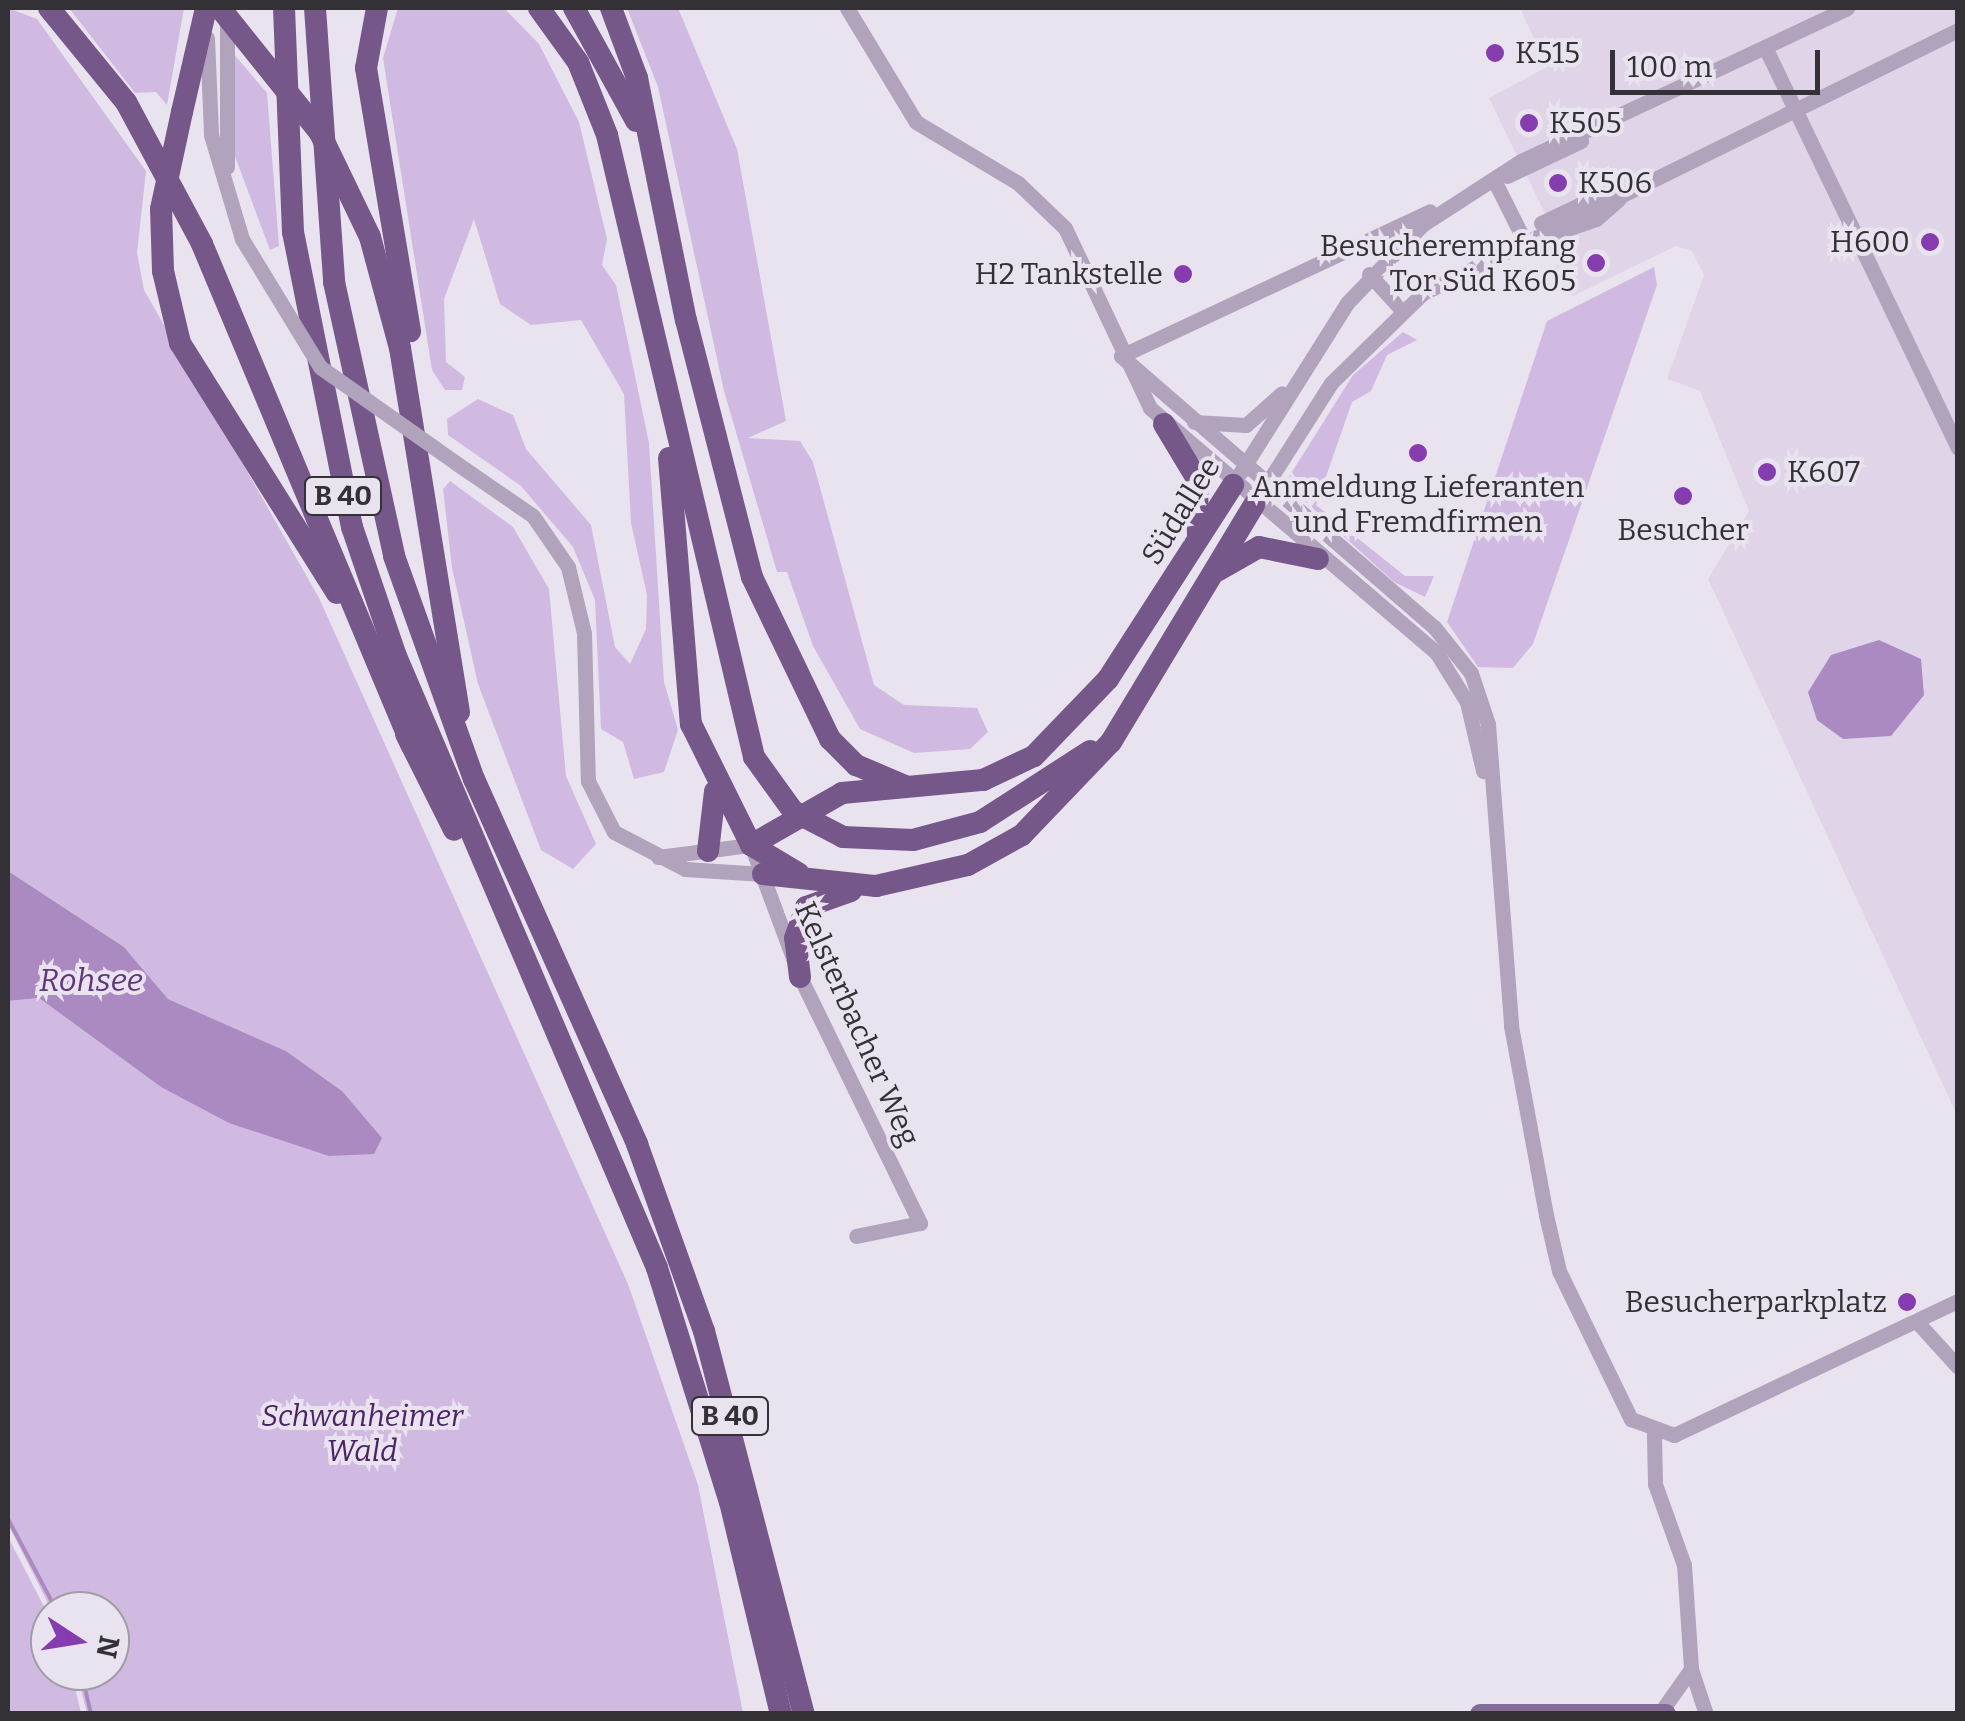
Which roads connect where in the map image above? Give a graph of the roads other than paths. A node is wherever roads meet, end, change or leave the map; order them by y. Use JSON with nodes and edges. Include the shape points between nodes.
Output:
{"nodes":[{"id":1,"x":49,"y":8,"type":"edge"},
{"id":2,"x":208,"y":8,"type":"edge"},
{"id":3,"x":224,"y":8,"type":"edge"},
{"id":4,"x":284,"y":8,"type":"edge"},
{"id":5,"x":315,"y":8,"type":"edge"},
{"id":6,"x":377,"y":8,"type":"edge"},
{"id":7,"x":539,"y":8,"type":"edge"},
{"id":8,"x":574,"y":8,"type":"edge"},
{"id":9,"x":611,"y":8,"type":"edge"},
{"id":10,"x":848,"y":8,"type":"edge"},
{"id":11,"x":1847,"y":8,"type":"edge"},
{"id":12,"x":1958,"y":30,"type":"edge"},
{"id":13,"x":1765,"y":47,"type":"junction"},
{"id":14,"x":1794,"y":109,"type":"junction"},
{"id":15,"x":650,"y":152,"type":"junction"},
{"id":16,"x":1494,"y":180,"type":"junction"},
{"id":17,"x":1464,"y":196,"type":"junction"},
{"id":18,"x":242,"y":239,"type":"junction"},
{"id":19,"x":1524,"y":240,"type":"junction"},
{"id":20,"x":1370,"y":274,"type":"junction"},
{"id":21,"x":1401,"y":309,"type":"junction"},
{"id":22,"x":658,"y":355,"type":"junction"},
{"id":23,"x":1121,"y":356,"type":"junction"},
{"id":24,"x":1306,"y":368,"type":"junction"},
{"id":25,"x":404,"y":374,"type":"junction"},
{"id":26,"x":1331,"y":383,"type":"junction"},
{"id":27,"x":1190,"y":421,"type":"junction"},
{"id":28,"x":1164,"y":424,"type":"junction"},
{"id":29,"x":1958,"y":448,"type":"edge"},
{"id":30,"x":1238,"y":476,"type":"junction"},
{"id":31,"x":1259,"y":496,"type":"junction"},
{"id":32,"x":1197,"y":543,"type":"junction"},
{"id":33,"x":1318,"y":559,"type":"junction"},
{"id":34,"x":1214,"y":572,"type":"junction"},
{"id":35,"x":1127,"y":716,"type":"junction"},
{"id":36,"x":412,"y":746,"type":"junction"},
{"id":37,"x":713,"y":778,"type":"junction"},
{"id":38,"x":474,"y":779,"type":"junction"},
{"id":39,"x":905,"y":786,"type":"junction"},
{"id":40,"x":814,"y":806,"type":"junction"},
{"id":41,"x":1492,"y":819,"type":"junction"},
{"id":42,"x":750,"y":844,"type":"junction"},
{"id":43,"x":708,"y":851,"type":"junction"},
{"id":44,"x":654,"y":857,"type":"junction"},
{"id":45,"x":763,"y":874,"type":"junction"},
{"id":46,"x":803,"y":875,"type":"junction"},
{"id":47,"x":876,"y":886,"type":"junction"},
{"id":48,"x":526,"y":955,"type":"junction"},
{"id":49,"x":800,"y":977,"type":"junction"},
{"id":50,"x":856,"y":1236,"type":"dead end"},
{"id":51,"x":1958,"y":1301,"type":"edge"},
{"id":52,"x":1918,"y":1322,"type":"junction"},
{"id":53,"x":1958,"y":1366,"type":"edge"},
{"id":54,"x":1654,"y":1434,"type":"junction"},
{"id":55,"x":1691,"y":1668,"type":"junction"},
{"id":56,"x":1663,"y":1713,"type":"edge"},
{"id":57,"x":781,"y":1714,"type":"edge"},
{"id":58,"x":804,"y":1714,"type":"edge"},
{"id":59,"x":1480,"y":1714,"type":"edge"},
{"id":60,"x":1706,"y":1714,"type":"edge"}],
"edges":[{"from":1,"to":36,"type":"highway","number":"B 40","via":[[126,102],[202,244]]},
{"from":2,"to":18,"type":"street","via":[[211,135]]},
{"from":2,"to":36,"type":"highway","bridge":true,"via":[[161,209],[163,272],[180,343],[333,585]]},
{"from":3,"to":18,"type":"street","via":[[222,114]]},
{"from":3,"to":25,"type":"highway","bridge":true,"via":[[320,134],[370,237]]},
{"from":4,"to":48,"type":"highway","number":"B 40","via":[[293,232],[338,478],[396,656]]},
{"from":5,"to":38,"type":"highway","number":"B 40","via":[[326,221],[354,402],[410,611]]},
{"from":6,"to":25,"type":"highway","via":[[366,68],[405,292]]},
{"from":7,"to":22,"type":"highway","via":[[578,62],[607,135]]},
{"from":8,"to":15,"type":"highway"},
{"from":9,"to":15,"type":"highway"},
{"from":10,"to":23,"type":"street","via":[[916,122],[1018,184],[1065,228]]},
{"from":11,"to":13,"type":"street","name":"Südallee"},
{"from":12,"to":14,"type":"street","name":"Südallee"},
{"from":13,"to":14,"type":"street"},
{"from":13,"to":16,"type":"street","name":"Südallee"},
{"from":14,"to":19,"type":"street","name":"Südallee"},
{"from":14,"to":29,"type":"street"},
{"from":15,"to":39,"type":"highway","via":[[752,577],[830,739],[856,765]]},
{"from":16,"to":17,"type":"street","name":"Südallee"},
{"from":16,"to":19,"type":"street"},
{"from":17,"to":20,"type":"street","name":"Südallee"},
{"from":17,"to":23,"type":"street","name":"Südallee"},
{"from":18,"to":44,"type":"street","bridge":true,"via":[[320,367],[533,516],[568,567],[584,633],[592,794],[614,832]]},
{"from":19,"to":21,"type":"street","name":"Südallee"},
{"from":20,"to":21,"type":"street"},
{"from":20,"to":24,"type":"street","name":"Südallee"},
{"from":21,"to":26,"type":"street","name":"Südallee"},
{"from":22,"to":35,"type":"highway","bridge":true,"via":[[754,756],[793,811],[842,837],[896,842],[980,822],[1046,785]]},
{"from":22,"to":37,"type":"highway","via":[[684,695]]},
{"from":23,"to":27,"type":"street"},
{"from":23,"to":28,"type":"street"},
{"from":24,"to":26,"type":"street"},
{"from":24,"to":27,"type":"street","via":[[1246,425]]},
{"from":24,"to":30,"type":"street","name":"Südallee"},
{"from":25,"to":38,"type":"highway"},
{"from":26,"to":31,"type":"street","name":"Südallee"},
{"from":27,"to":30,"type":"street"},
{"from":28,"to":30,"type":"street"},
{"from":28,"to":32,"type":"highway","via":[[1198,480]]},
{"from":30,"to":31,"type":"street"},
{"from":30,"to":32,"type":"highway","name":"Südallee"},
{"from":31,"to":33,"type":"street"},
{"from":31,"to":34,"type":"highway","name":"Südallee"},
{"from":31,"to":41,"type":"street","via":[[1464,660],[1486,709]]},
{"from":32,"to":39,"type":"highway","name":"Südallee","via":[[1108,680],[1058,738],[998,775]]},
{"from":33,"to":34,"type":"highway","via":[[1259,547]]},
{"from":33,"to":41,"type":"street","via":[[1448,666],[1468,702]]},
{"from":34,"to":35,"type":"highway","name":"Südallee"},
{"from":35,"to":47,"type":"highway","via":[[1068,794],[1005,847]]},
{"from":36,"to":48,"type":"highway","number":"B 40"},
{"from":37,"to":42,"type":"highway"},
{"from":37,"to":43,"type":"highway"},
{"from":38,"to":58,"type":"highway","number":"B 40","via":[[637,1144],[704,1330]]},
{"from":39,"to":40,"type":"highway","name":"Südallee"},
{"from":40,"to":42,"type":"highway","name":"Südallee"},
{"from":40,"to":46,"type":"highway","via":[[789,834]]},
{"from":41,"to":54,"type":"street","via":[[1511,1026],[1554,1254],[1623,1408]]},
{"from":42,"to":43,"type":"street"},
{"from":42,"to":45,"type":"street","name":"Kelsterbacher Weg"},
{"from":42,"to":46,"type":"highway"},
{"from":43,"to":44,"type":"street"},
{"from":44,"to":45,"type":"street","via":[[695,871]]},
{"from":45,"to":46,"type":"highway"},
{"from":45,"to":49,"type":"street","name":"Kelsterbacher Weg"},
{"from":46,"to":47,"type":"highway"},
{"from":47,"to":49,"type":"highway","via":[[806,907],[795,938]]},
{"from":48,"to":57,"type":"highway","number":"B 40","via":[[680,1338]]},
{"from":49,"to":50,"type":"street","name":"Kelsterbacher Weg","via":[[920,1223]]},
{"from":51,"to":52,"type":"street"},
{"from":52,"to":53,"type":"street"},
{"from":52,"to":54,"type":"street","via":[[1682,1432]]},
{"from":54,"to":55,"type":"street","via":[[1655,1484],[1687,1585]]},
{"from":55,"to":56,"type":"street"},
{"from":55,"to":60,"type":"street"},
{"from":56,"to":59,"type":"main road","via":[[1539,1708]]}]}
